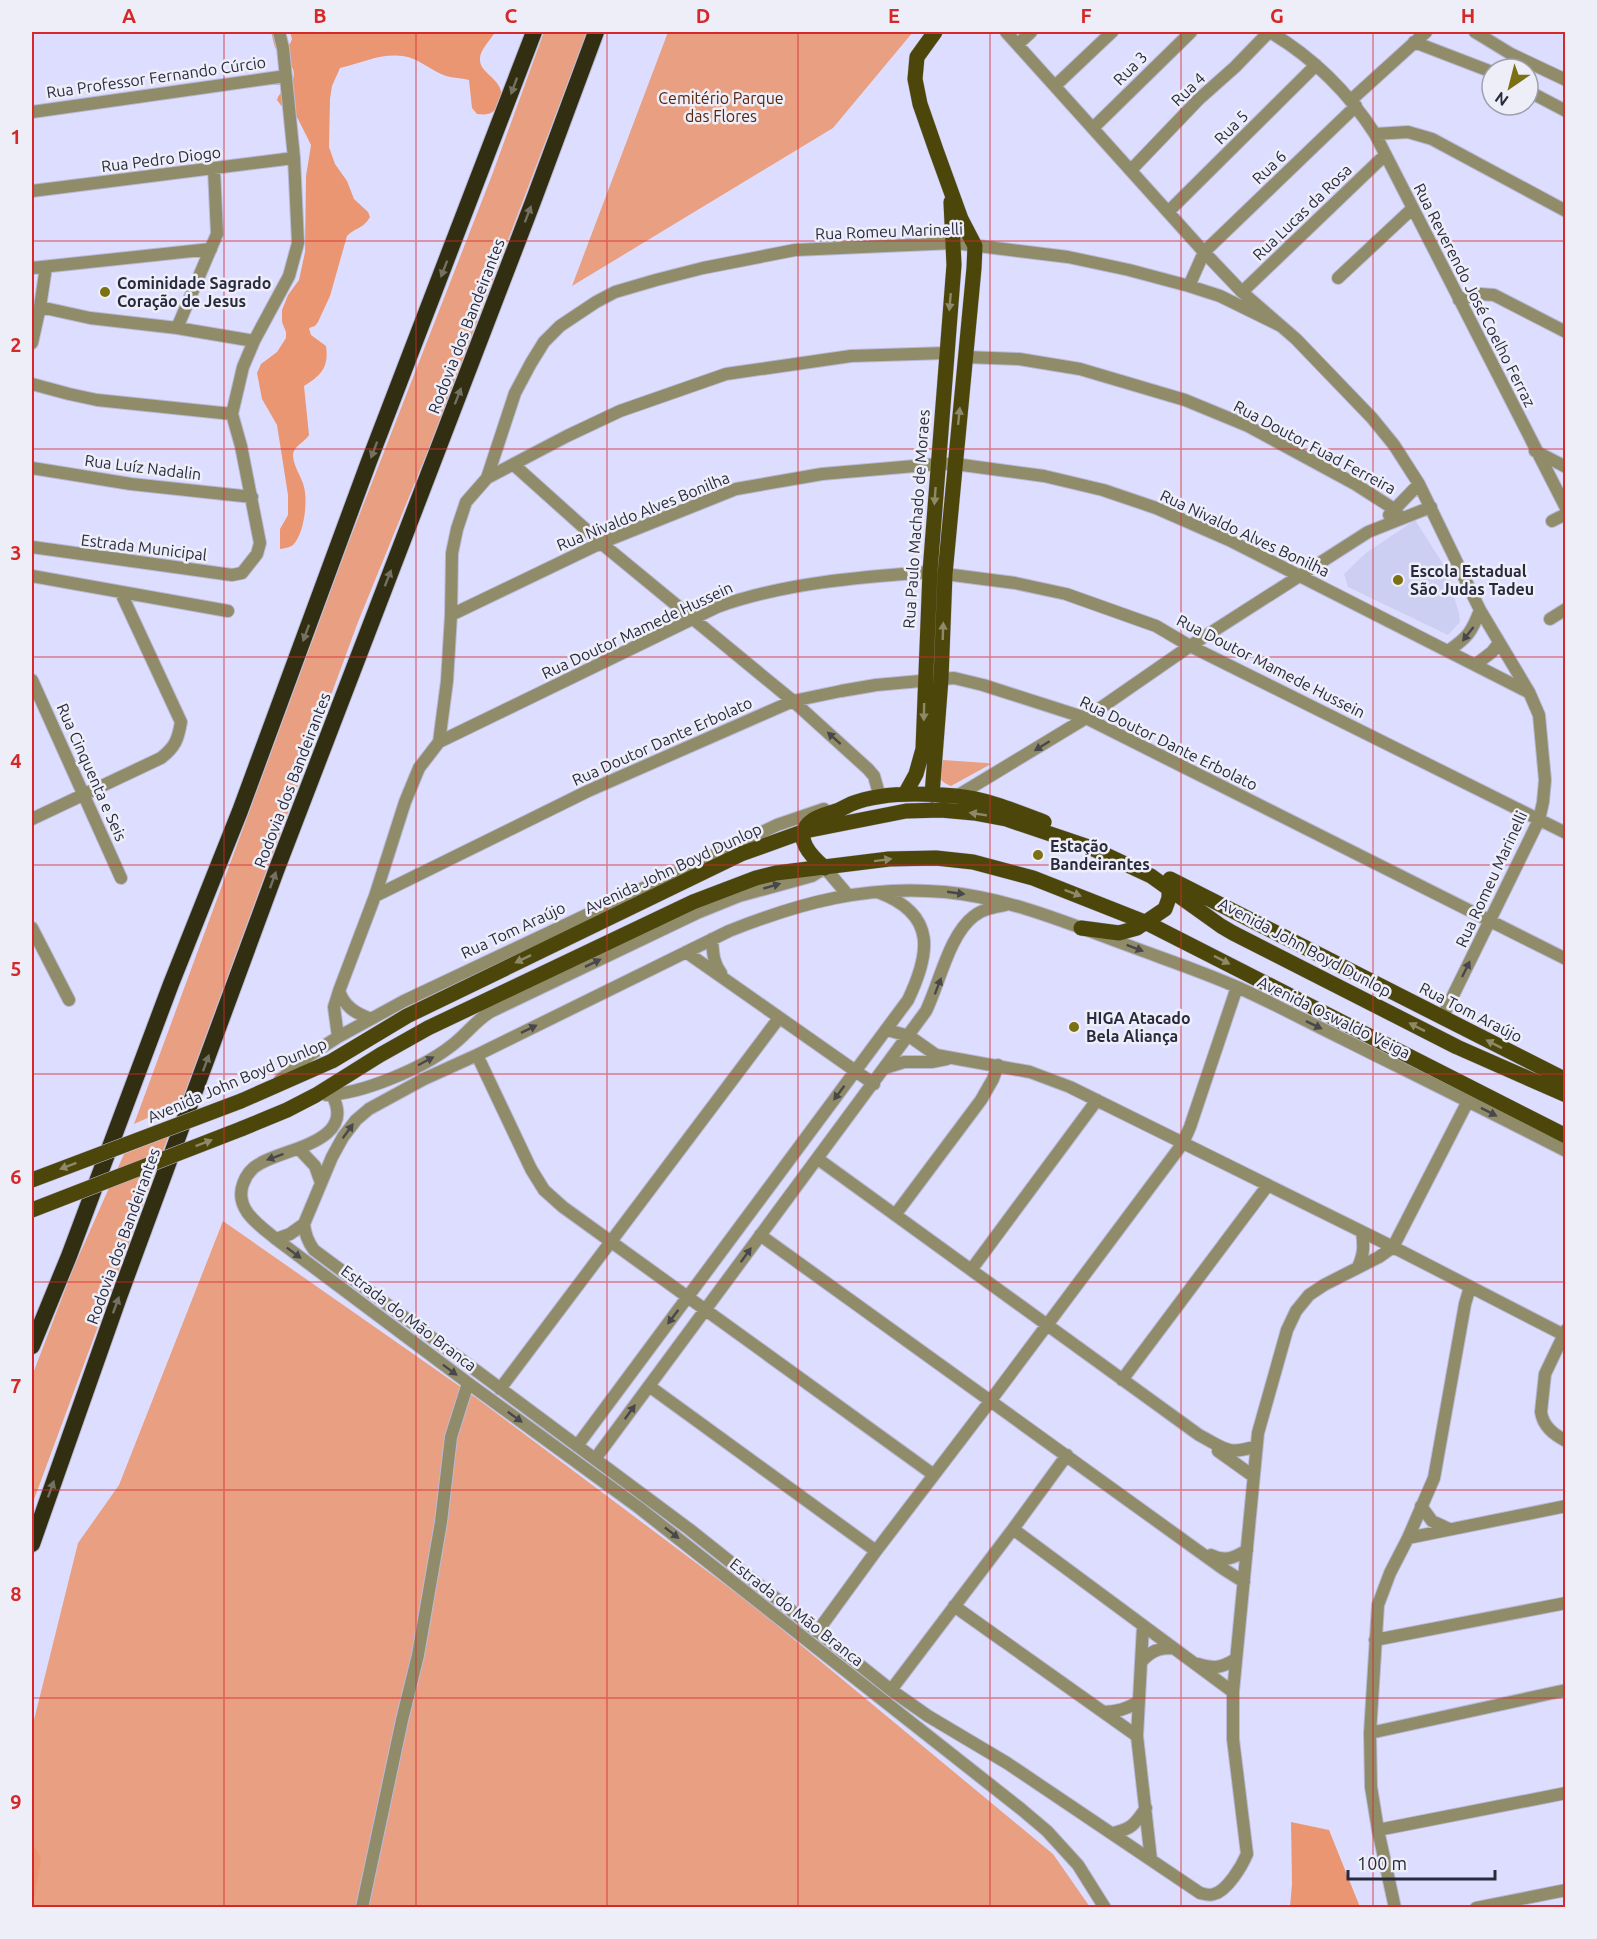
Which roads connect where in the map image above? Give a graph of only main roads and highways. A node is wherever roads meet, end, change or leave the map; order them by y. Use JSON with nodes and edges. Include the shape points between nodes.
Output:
{"nodes":[{"id":1,"x":534,"y":32,"type":"edge"},
{"id":2,"x":596,"y":32,"type":"edge"},
{"id":3,"x":935,"y":32,"type":"edge"},
{"id":4,"x":950,"y":186,"type":"junction"},
{"id":5,"x":905,"y":794,"type":"junction"},
{"id":6,"x":932,"y":795,"type":"junction"},
{"id":7,"x":805,"y":831,"type":"junction"},
{"id":8,"x":1073,"y":838,"type":"junction"},
{"id":9,"x":825,"y":868,"type":"junction"},
{"id":10,"x":1147,"y":870,"type":"junction"},
{"id":11,"x":1169,"y":887,"type":"junction"},
{"id":12,"x":1147,"y":923,"type":"junction"},
{"id":13,"x":1081,"y":928,"type":"road end"},
{"id":14,"x":1566,"y":1080,"type":"edge"},
{"id":15,"x":1566,"y":1095,"type":"edge"},
{"id":16,"x":1566,"y":1136,"type":"edge"},
{"id":17,"x":32,"y":1180,"type":"edge"},
{"id":18,"x":32,"y":1209,"type":"edge"},
{"id":19,"x":32,"y":1346,"type":"edge"},
{"id":20,"x":32,"y":1544,"type":"edge"}],
"edges":[{"from":1,"to":19,"type":"highway","one_way":true,"via":[[240,811]]},
{"from":20,"to":2,"type":"highway","name":"Rodovia dos Bandeirantes","one_way":true,"via":[[276,871]]},
{"from":3,"to":4,"type":"main road","via":[[917,57],[915,79],[920,104]]},
{"from":4,"to":5,"type":"main road","name":"Rua Paulo Machado de Moraes","one_way":true,"via":[[954,265],[930,572],[923,748]]},
{"from":6,"to":4,"type":"main road","name":"Rua Paulo Machado de Moraes","one_way":true,"via":[[945,574],[975,246]]},
{"from":5,"to":6,"type":"main road"},
{"from":5,"to":7,"type":"main road","via":[[851,804],[814,819]]},
{"from":6,"to":8,"type":"main road","name":"Rua Tom Araújo","via":[[995,803]]},
{"from":8,"to":7,"type":"main road","name":"Avenida John Boyd Dunlop","one_way":true,"via":[[1006,819],[941,810],[906,811]]},
{"from":7,"to":9,"type":"main road","via":[[806,848]]},
{"from":7,"to":17,"type":"main road","name":"Avenida John Boyd Dunlop","one_way":true,"bridge":true,"via":[[675,884],[407,1016],[332,1061],[241,1101]]},
{"from":8,"to":10,"type":"main road","name":"Rua Tom Araújo"},
{"from":9,"to":12,"type":"main road","one_way":true,"via":[[889,859],[974,862],[1033,878]]},
{"from":18,"to":9,"type":"main road","one_way":true,"bridge":true,"via":[[280,1113],[428,1028],[693,902],[756,878]]},
{"from":10,"to":11,"type":"main road","name":"Avenida John Boyd Dunlop"},
{"from":14,"to":10,"type":"main road","name":"Rua Tom Araújo","one_way":true},
{"from":11,"to":12,"type":"main road","via":[[1165,909]]},
{"from":15,"to":11,"type":"main road","name":"Avenida John Boyd Dunlop","one_way":true,"via":[[1457,1047],[1233,933]]},
{"from":12,"to":13,"type":"main road","via":[[1119,933]]},
{"from":12,"to":16,"type":"main road","one_way":true}]}
